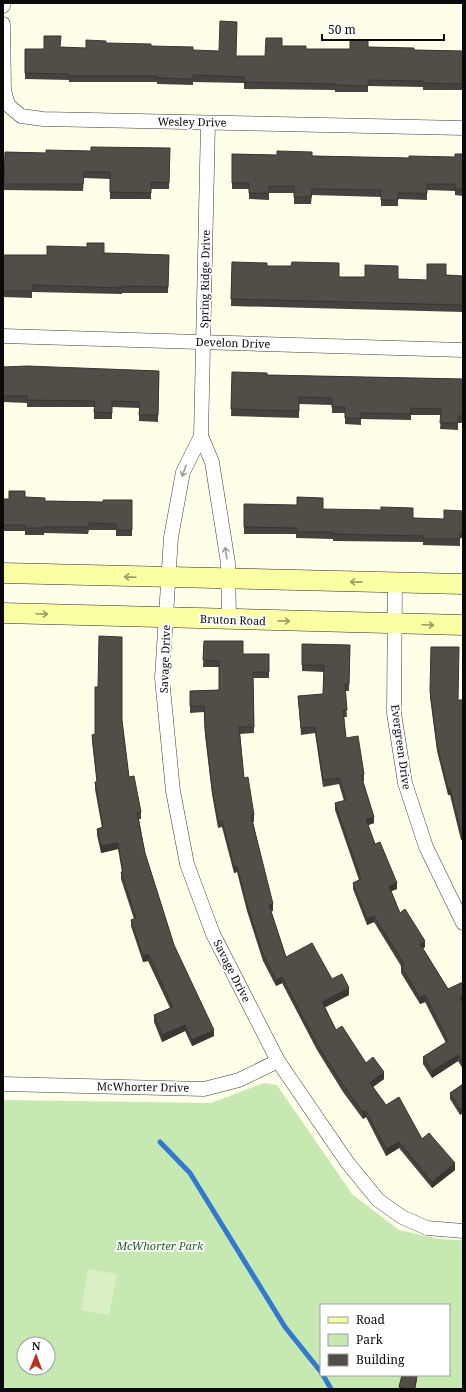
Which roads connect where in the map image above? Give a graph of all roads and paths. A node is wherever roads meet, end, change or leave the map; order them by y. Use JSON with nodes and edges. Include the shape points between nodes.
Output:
{"nodes":[{"id":1,"x":3,"y":3,"type":"edge"},
{"id":2,"x":3,"y":6,"type":"edge"},
{"id":3,"x":3,"y":24,"type":"edge"},
{"id":4,"x":208,"y":122,"type":"junction"},
{"id":5,"x":463,"y":128,"type":"edge"},
{"id":6,"x":3,"y":336,"type":"edge"},
{"id":7,"x":204,"y":342,"type":"junction"},
{"id":8,"x":463,"y":350,"type":"edge"},
{"id":9,"x":201,"y":436,"type":"junction"},
{"id":10,"x":3,"y":573,"type":"edge"},
{"id":11,"x":169,"y":578,"type":"junction"},
{"id":12,"x":229,"y":579,"type":"junction"},
{"id":13,"x":395,"y":583,"type":"junction"},
{"id":14,"x":463,"y":584,"type":"edge"},
{"id":15,"x":3,"y":613,"type":"edge"},
{"id":16,"x":166,"y":618,"type":"junction"},
{"id":17,"x":229,"y":619,"type":"junction"},
{"id":18,"x":395,"y":624,"type":"junction"},
{"id":19,"x":463,"y":626,"type":"edge"},
{"id":20,"x":463,"y":923,"type":"edge"},
{"id":21,"x":278,"y":1060,"type":"junction"},
{"id":22,"x":3,"y":1084,"type":"edge"},
{"id":23,"x":463,"y":1231,"type":"edge"}],
"edges":[{"from":1,"to":2,"type":"street"},
{"from":3,"to":4,"type":"street","name":"Wesley Drive","via":[[4,90],[8,105],[21,116],[42,119]]},
{"from":4,"to":5,"type":"street","name":"Wesley Drive"},
{"from":4,"to":7,"type":"street","name":"Spring Ridge Drive"},
{"from":6,"to":7,"type":"street","name":"Develon Drive"},
{"from":7,"to":8,"type":"street","name":"Develon Drive"},
{"from":7,"to":9,"type":"street","name":"Spring Ridge Drive"},
{"from":9,"to":11,"type":"street","name":"Spring Ridge Drive","one_way":true,"via":[[183,472],[172,537]]},
{"from":12,"to":9,"type":"street","name":"Spring Ridge Drive","one_way":true,"via":[[212,462]]},
{"from":11,"to":10,"type":"main road","one_way":true},
{"from":11,"to":12,"type":"main road"},
{"from":11,"to":16,"type":"street","name":"Spring Ridge Drive"},
{"from":13,"to":12,"type":"main road","one_way":true},
{"from":12,"to":17,"type":"street","name":"Spring Ridge Drive"},
{"from":13,"to":14,"type":"main road"},
{"from":13,"to":18,"type":"street","name":"Evergreen Drive"},
{"from":15,"to":16,"type":"main road","name":"Bruton Road","one_way":true},
{"from":16,"to":17,"type":"main road","name":"Bruton Road"},
{"from":16,"to":21,"type":"street","name":"Savage Drive","via":[[162,678],[167,741],[172,791],[187,864],[213,934]]},
{"from":17,"to":18,"type":"main road","name":"Bruton Road","one_way":true},
{"from":18,"to":19,"type":"main road","name":"Bruton Road","one_way":true},
{"from":18,"to":20,"type":"street","name":"Evergreen Drive","via":[[394,714],[405,783],[426,847]]},
{"from":21,"to":22,"type":"street","name":"McWhorter Drive","via":[[239,1080],[204,1089]]},
{"from":21,"to":23,"type":"street","name":"Savage Drive","via":[[347,1162],[378,1200],[402,1217],[427,1228]]}]}
